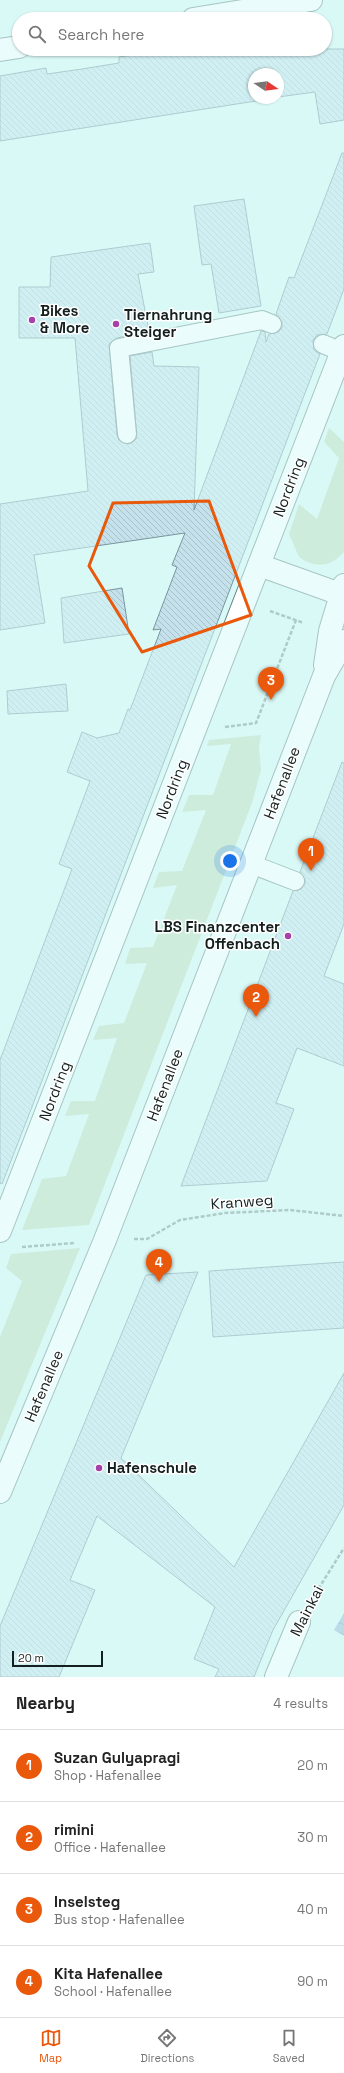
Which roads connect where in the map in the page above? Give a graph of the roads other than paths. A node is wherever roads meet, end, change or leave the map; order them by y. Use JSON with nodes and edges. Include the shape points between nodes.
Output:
{"nodes":[{"id":1,"x":311,"y":0,"type":"edge"},
{"id":2,"x":236,"y":12,"type":"edge"},
{"id":3,"x":12,"y":48,"type":"edge"},
{"id":4,"x":0,"y":50,"type":"edge"},
{"id":5,"x":272,"y":324,"type":"dead end"},
{"id":6,"x":336,"y":347,"type":"edge"},
{"id":7,"x":127,"y":434,"type":"dead end"},
{"id":8,"x":259,"y":565,"type":"junction"},
{"id":9,"x":342,"y":590,"type":"edge"},
{"id":10,"x":344,"y":641,"type":"edge"},
{"id":11,"x":324,"y":676,"type":"junction"},
{"id":12,"x":251,"y":864,"type":"junction"},
{"id":13,"x":294,"y":881,"type":"dead end"},
{"id":14,"x":0,"y":1231,"type":"edge"},
{"id":15,"x":0,"y":1492,"type":"edge"},
{"id":16,"x":299,"y":1622,"type":"road end"},
{"id":17,"x":276,"y":1677,"type":"edge"}],
"edges":[{"from":1,"to":2,"type":"street"},
{"from":3,"to":4,"type":"street"},
{"from":5,"to":7,"type":"lane","via":[[262,320],[119,348]]},
{"from":6,"to":8,"type":"street","name":"Nordring"},
{"from":8,"to":9,"type":"street"},
{"from":8,"to":14,"type":"street","name":"Nordring"},
{"from":9,"to":11,"type":"street","name":"Hafenallee","via":[[330,632]]},
{"from":10,"to":11,"type":"street","name":"Hafenallee"},
{"from":11,"to":12,"type":"street","name":"Hafenallee"},
{"from":12,"to":13,"type":"lane"},
{"from":12,"to":15,"type":"street","name":"Hafenallee","via":[[106,1240]]},
{"from":16,"to":17,"type":"street","name":"Mainkai"}]}
